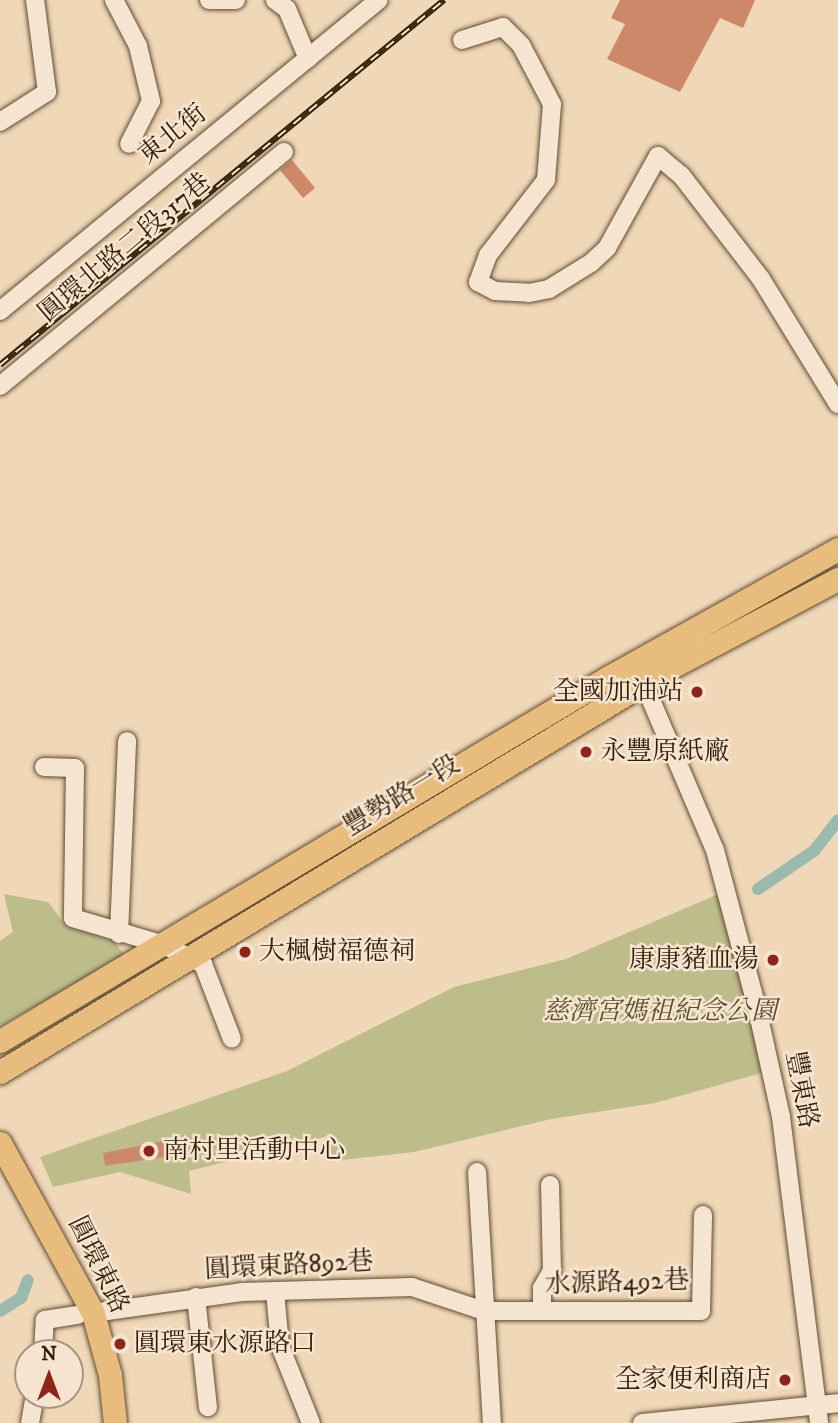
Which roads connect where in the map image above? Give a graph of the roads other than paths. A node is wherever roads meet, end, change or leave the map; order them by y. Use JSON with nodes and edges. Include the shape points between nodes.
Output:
{"nodes":[{"id":1,"x":35,"y":0,"type":"edge"},
{"id":2,"x":209,"y":0,"type":"edge"},
{"id":3,"x":236,"y":0,"type":"edge"},
{"id":4,"x":275,"y":0,"type":"edge"},
{"id":5,"x":379,"y":0,"type":"edge"},
{"id":6,"x":116,"y":1,"type":"edge"},
{"id":7,"x":462,"y":40,"type":"dead end"},
{"id":8,"x":308,"y":59,"type":"junction"},
{"id":9,"x":0,"y":122,"type":"edge"},
{"id":10,"x":129,"y":144,"type":"dead end"},
{"id":11,"x":284,"y":152,"type":"dead end"},
{"id":12,"x":0,"y":311,"type":"edge"},
{"id":13,"x":0,"y":386,"type":"edge"},
{"id":14,"x":838,"y":404,"type":"edge"},
{"id":15,"x":838,"y":549,"type":"edge"},
{"id":16,"x":838,"y":579,"type":"edge"},
{"id":17,"x":634,"y":663,"type":"junction"},
{"id":18,"x":645,"y":683,"type":"junction"},
{"id":19,"x":127,"y":741,"type":"dead end"},
{"id":20,"x":44,"y":767,"type":"dead end"},
{"id":21,"x":119,"y":934,"type":"junction"},
{"id":22,"x":161,"y":944,"type":"junction"},
{"id":23,"x":188,"y":956,"type":"junction"},
{"id":24,"x":232,"y":1039,"type":"dead end"},
{"id":25,"x":0,"y":1041,"type":"edge"},
{"id":26,"x":0,"y":1072,"type":"edge"},
{"id":27,"x":0,"y":1143,"type":"edge"},
{"id":28,"x":477,"y":1172,"type":"dead end"},
{"id":29,"x":0,"y":1174,"type":"edge"},
{"id":30,"x":550,"y":1185,"type":"dead end"},
{"id":31,"x":703,"y":1214,"type":"dead end"},
{"id":32,"x":275,"y":1291,"type":"junction"},
{"id":33,"x":196,"y":1297,"type":"junction"},
{"id":34,"x":484,"y":1311,"type":"junction"},
{"id":35,"x":542,"y":1311,"type":"junction"},
{"id":36,"x":85,"y":1314,"type":"junction"},
{"id":37,"x":44,"y":1339,"type":"edge"},
{"id":38,"x":838,"y":1403,"type":"edge"},
{"id":39,"x":817,"y":1405,"type":"junction"},
{"id":40,"x":208,"y":1407,"type":"dead end"},
{"id":41,"x":707,"y":1420,"type":"edge"},
{"id":42,"x":100,"y":1423,"type":"edge"},
{"id":43,"x":115,"y":1423,"type":"edge"},
{"id":44,"x":311,"y":1423,"type":"edge"},
{"id":45,"x":492,"y":1423,"type":"edge"},
{"id":46,"x":642,"y":1423,"type":"edge"},
{"id":47,"x":819,"y":1423,"type":"edge"}],
"edges":[{"from":1,"to":9,"type":"street","via":[[47,92],[21,114]]},
{"from":2,"to":3,"type":"street"},
{"from":4,"to":8,"type":"street","via":[[287,9]]},
{"from":5,"to":8,"type":"street","name":"東北街"},
{"from":6,"to":10,"type":"street","via":[[138,46],[151,101]]},
{"from":7,"to":14,"type":"street","via":[[503,27],[521,45],[552,104],[546,180],[488,254],[478,282],[495,291],[529,293],[549,289],[591,263],[607,248],[658,156],[681,175],[761,279]]},
{"from":8,"to":12,"type":"street","name":"東北街"},
{"from":11,"to":13,"type":"street","name":"圓環北路二段317巷"},
{"from":15,"to":17,"type":"main road","name":"豐勢路一段"},
{"from":16,"to":18,"type":"main road","name":"豐勢路一段"},
{"from":17,"to":18,"type":"street","name":"豐東路"},
{"from":17,"to":22,"type":"main road","name":"豐勢路一段"},
{"from":18,"to":23,"type":"main road","name":"豐勢路一段"},
{"from":18,"to":39,"type":"street","name":"豐東路","via":[[715,850],[759,1015],[781,1117]]},
{"from":19,"to":21,"type":"street"},
{"from":20,"to":21,"type":"street","via":[[75,768],[73,918]]},
{"from":21,"to":22,"type":"street"},
{"from":22,"to":23,"type":"street"},
{"from":22,"to":25,"type":"main road","name":"豐勢路一段"},
{"from":23,"to":24,"type":"street","via":[[203,964]]},
{"from":23,"to":26,"type":"main road","name":"豐勢路一段"},
{"from":27,"to":36,"type":"main road","name":"圓環東路"},
{"from":28,"to":34,"type":"street"},
{"from":29,"to":36,"type":"main road","name":"圓環東路"},
{"from":30,"to":35,"type":"street","via":[[552,1271],[542,1288]]},
{"from":31,"to":35,"type":"street","name":"水源路492巷","via":[[701,1311]]},
{"from":32,"to":33,"type":"street","name":"圓環東路892巷"},
{"from":32,"to":34,"type":"street","name":"圓環東路892巷","via":[[412,1287]]},
{"from":32,"to":44,"type":"street","via":[[280,1346]]},
{"from":33,"to":36,"type":"street","name":"圓環東路892巷"},
{"from":33,"to":40,"type":"street"},
{"from":34,"to":35,"type":"street","name":"水源路492巷"},
{"from":34,"to":45,"type":"street"},
{"from":36,"to":37,"type":"street","name":"圓環東路892巷","via":[[45,1320]]},
{"from":36,"to":42,"type":"main road","name":"圓環東路"},
{"from":36,"to":43,"type":"main road","name":"圓環東路","via":[[106,1355]]},
{"from":38,"to":39,"type":"street"},
{"from":39,"to":41,"type":"street"},
{"from":39,"to":47,"type":"street","name":"豐東路"},
{"from":41,"to":46,"type":"street"}]}
